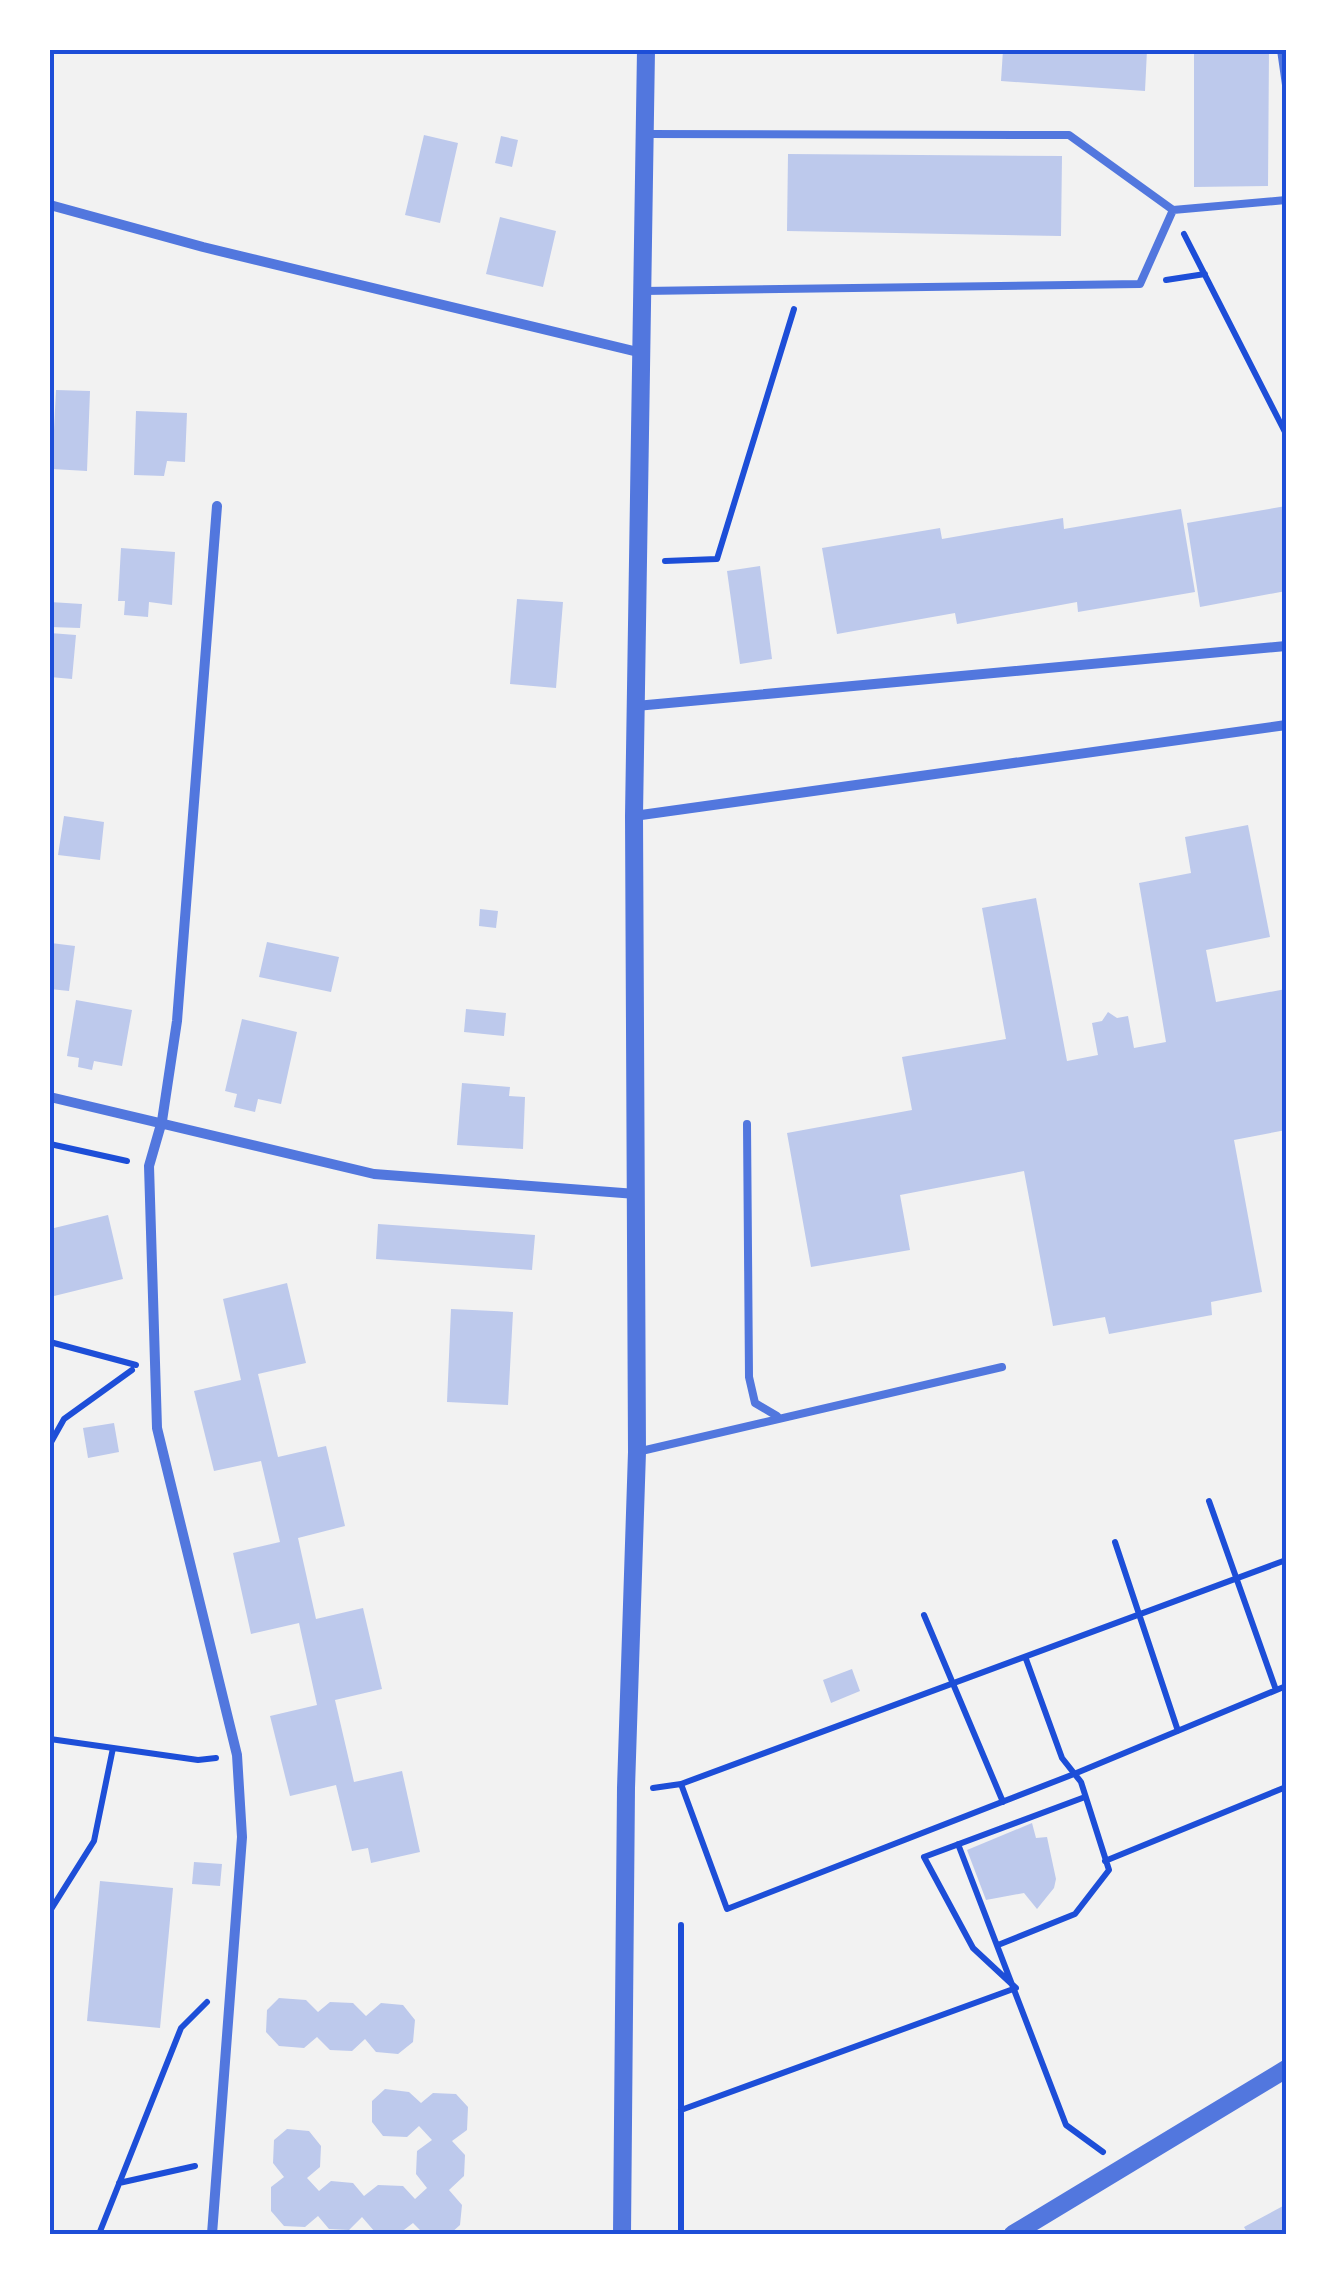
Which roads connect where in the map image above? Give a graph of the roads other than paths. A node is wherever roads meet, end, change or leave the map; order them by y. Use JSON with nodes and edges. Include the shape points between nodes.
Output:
{"nodes":[{"id":1,"x":646,"y":50,"type":"edge"},
{"id":2,"x":1282,"y":50,"type":"edge"},
{"id":3,"x":1286,"y":85,"type":"edge"},
{"id":4,"x":645,"y":134,"type":"junction"},
{"id":5,"x":1286,"y":200,"type":"edge"},
{"id":6,"x":50,"y":205,"type":"edge"},
{"id":7,"x":1172,"y":210,"type":"junction"},
{"id":8,"x":643,"y":290,"type":"junction"},
{"id":9,"x":643,"y":354,"type":"junction"},
{"id":10,"x":217,"y":506,"type":"dead end"},
{"id":11,"x":1286,"y":646,"type":"edge"},
{"id":12,"x":636,"y":706,"type":"junction"},
{"id":13,"x":1286,"y":725,"type":"edge"},
{"id":14,"x":634,"y":816,"type":"junction"},
{"id":15,"x":50,"y":1097,"type":"edge"},
{"id":16,"x":162,"y":1121,"type":"junction"},
{"id":17,"x":747,"y":1124,"type":"dead end"},
{"id":18,"x":636,"y":1194,"type":"junction"},
{"id":19,"x":1002,"y":1367,"type":"dead end"},
{"id":20,"x":777,"y":1416,"type":"junction"},
{"id":21,"x":637,"y":1452,"type":"junction"},
{"id":22,"x":1286,"y":2070,"type":"edge"},
{"id":23,"x":212,"y":2234,"type":"edge"},
{"id":24,"x":622,"y":2234,"type":"edge"},
{"id":25,"x":1012,"y":2234,"type":"edge"}],
"edges":[{"from":1,"to":4,"type":"street"},
{"from":2,"to":3,"type":"lane"},
{"from":4,"to":7,"type":"lane","via":[[1070,134]]},
{"from":4,"to":8,"type":"street"},
{"from":5,"to":7,"type":"lane"},
{"from":6,"to":9,"type":"street"},
{"from":7,"to":8,"type":"lane","via":[[1140,284]]},
{"from":8,"to":9,"type":"street"},
{"from":9,"to":12,"type":"street"},
{"from":10,"to":16,"type":"street","via":[[177,1021]]},
{"from":11,"to":12,"type":"street"},
{"from":12,"to":14,"type":"street"},
{"from":13,"to":14,"type":"street"},
{"from":14,"to":18,"type":"street"},
{"from":15,"to":16,"type":"street"},
{"from":16,"to":18,"type":"street","via":[[374,1174]]},
{"from":16,"to":23,"type":"street","via":[[149,1166],[158,1428],[237,1755],[242,1838]]},
{"from":17,"to":20,"type":"lane","via":[[749,1376],[755,1403]]},
{"from":18,"to":21,"type":"street"},
{"from":19,"to":20,"type":"lane"},
{"from":20,"to":21,"type":"lane"},
{"from":21,"to":24,"type":"street"},
{"from":22,"to":25,"type":"street"}]}
